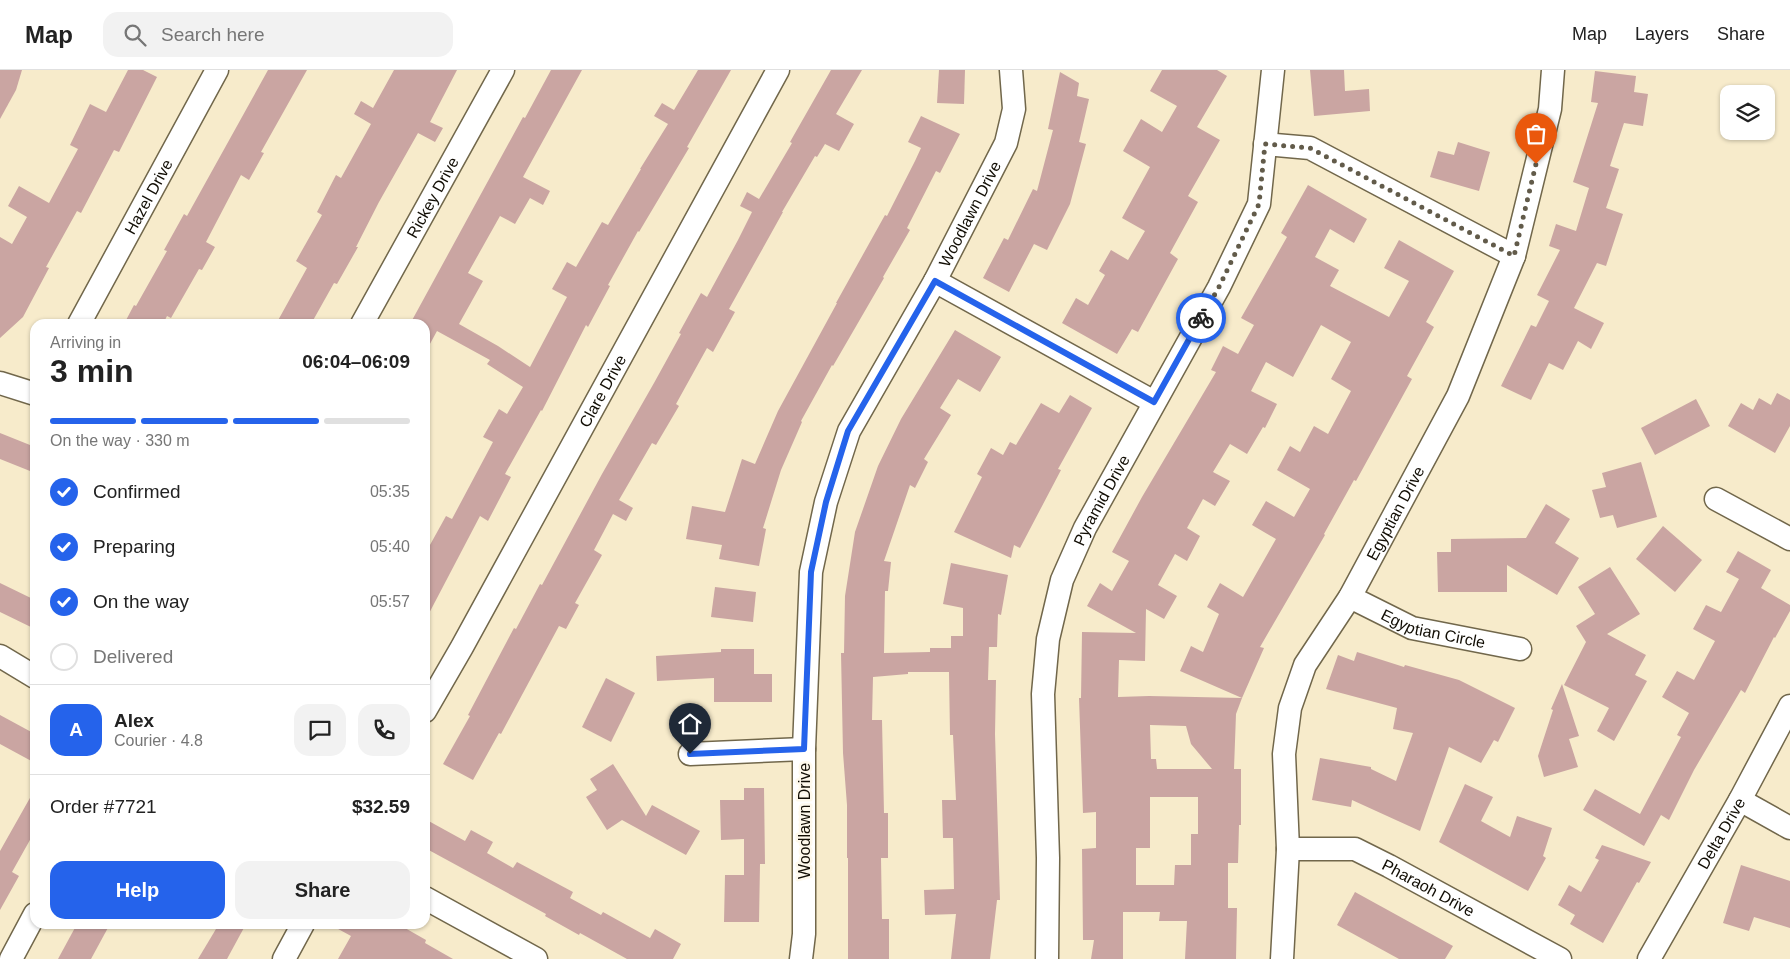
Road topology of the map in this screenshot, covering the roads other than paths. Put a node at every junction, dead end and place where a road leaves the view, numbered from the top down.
1 (218, 70) edge
2 (503, 70) edge
3 (778, 70) edge
4 (1011, 70) edge
5 (1273, 70) edge
6 (1553, 70) edge
7 (1265, 144) junction
8 (1514, 256) junction
9 (935, 281) junction
10 (82, 319) edge
11 (365, 319) edge
12 (0, 383) edge
13 (30, 392) edge
14 (1154, 402) junction
15 (1716, 499) dead end
16 (1790, 539) edge
17 (1350, 597) junction
18 (1520, 649) dead end
19 (0, 656) edge
20 (30, 674) edge
21 (430, 702) edge
22 (1790, 706) edge
23 (804, 749) junction
24 (690, 754) dead end
25 (1740, 800) junction
26 (1790, 828) edge
27 (1288, 849) junction
28 (430, 901) edge
29 (30, 921) edge
30 (300, 929) edge
31 (8, 953) edge
32 (284, 959) edge
33 (536, 959) edge
34 (801, 959) edge
35 (1047, 959) edge
36 (1282, 959) edge
37 (1560, 959) edge
38 (1649, 959) edge

1 - 10 street, Hazel Drive
2 - 11 street, Rickey Drive
3 - 21 street, Clare Drive
4 - 9 street, Woodlawn Drive
5 - 7 street, Pyramid Drive
6 - 8 street, Egyptian Drive
7 - 8 street
7 - 14 street, Pyramid Drive
8 - 17 street, Egyptian Drive
9 - 14 street
9 - 23 street, Woodlawn Drive
12 - 13 street
14 - 35 street, Pyramid Drive
15 - 16 street
17 - 18 street, Egyptian Circle
17 - 27 street, Egyptian Drive
19 - 20 street
22 - 25 street, Delta Drive
23 - 24 street
23 - 34 street, Woodlawn Drive
25 - 26 street
25 - 38 street, Delta Drive
27 - 36 street, Egyptian Drive
27 - 37 street, Pharaoh Drive
28 - 33 street
29 - 31 street
30 - 32 street

